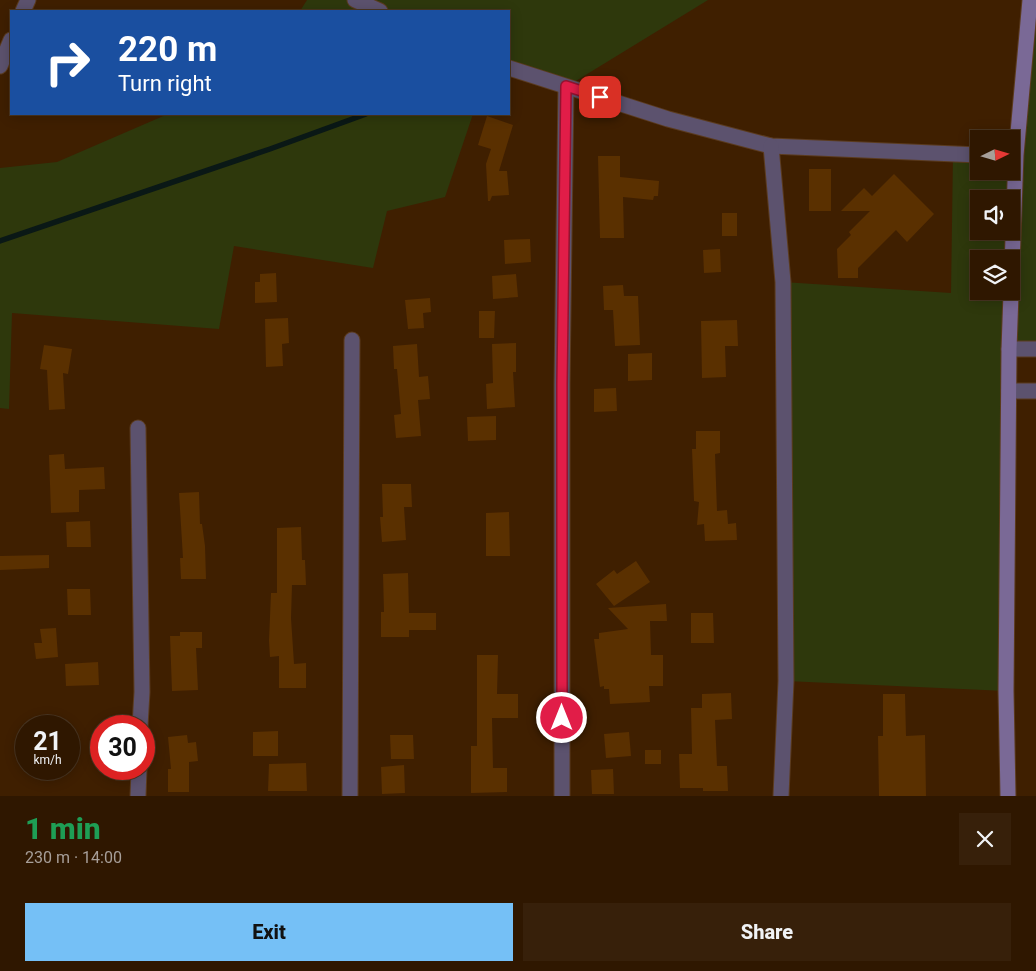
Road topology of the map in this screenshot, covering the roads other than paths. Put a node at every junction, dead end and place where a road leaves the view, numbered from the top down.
1 (355, 0) edge
2 (1030, 0) edge
3 (378, 10) edge
4 (10, 42) edge
5 (0, 66) edge
6 (510, 68) edge
7 (566, 86) junction
8 (1017, 130) edge
9 (772, 146) junction
10 (970, 154) edge
11 (1013, 180) edge
12 (352, 340) dead end
13 (1009, 349) junction
14 (1036, 349) edge
15 (1036, 391) edge
16 (1009, 392) junction
17 (138, 428) dead end
18 (141, 715) edge
19 (139, 780) edge
20 (138, 796) edge
21 (350, 796) edge
22 (562, 796) edge
23 (781, 796) edge
24 (1008, 796) edge

1 - 3 street
2 - 8 street
4 - 5 street
6 - 7 street
7 - 9 street
7 - 22 street
9 - 10 street
9 - 23 street
11 - 13 street
12 - 21 street
13 - 14 street
13 - 16 street
15 - 16 street
16 - 24 street
17 - 18 street
19 - 20 street

